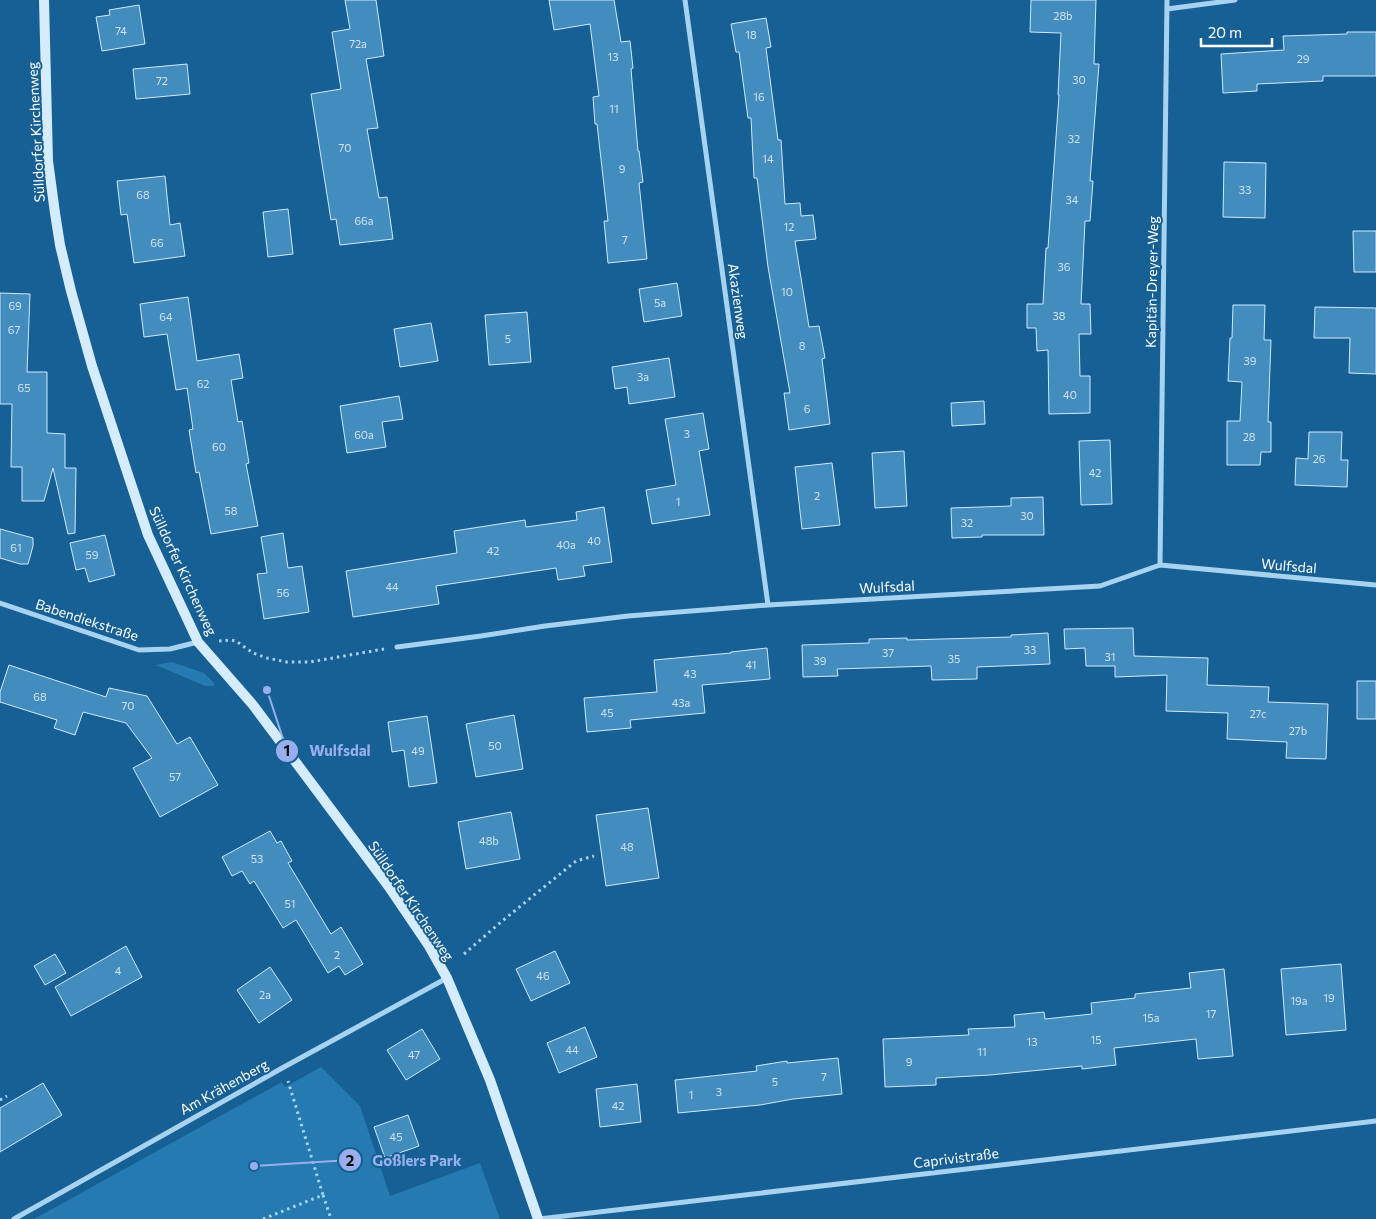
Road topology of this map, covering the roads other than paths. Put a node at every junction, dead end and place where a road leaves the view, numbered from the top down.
1 (44, 0) edge
2 (685, 0) edge
3 (1167, 0) edge
4 (1235, 0) edge
5 (1167, 9) junction
6 (1160, 565) junction
7 (1376, 585) edge
8 (0, 603) edge
9 (768, 605) junction
10 (198, 642) junction
11 (397, 647) road end
12 (447, 978) junction
13 (1376, 1121) edge
14 (14, 1219) edge
15 (538, 1219) edge

1 - 10 street, Sülldorfer Kirchenweg
2 - 9 street, Akazienweg
3 - 5 street, Kapitän-Dreyer-Weg
4 - 5 street
5 - 6 street, Kapitän-Dreyer-Weg
6 - 7 street, Wulfsdal
6 - 9 street, Wulfsdal
8 - 10 street, Babendiekstraße
9 - 11 street, Wulfsdal
10 - 12 street, Sülldorfer Kirchenweg
12 - 14 street, Am Krähenberg
12 - 15 street, Sülldorfer Kirchenweg
13 - 15 street, Caprivistraße

